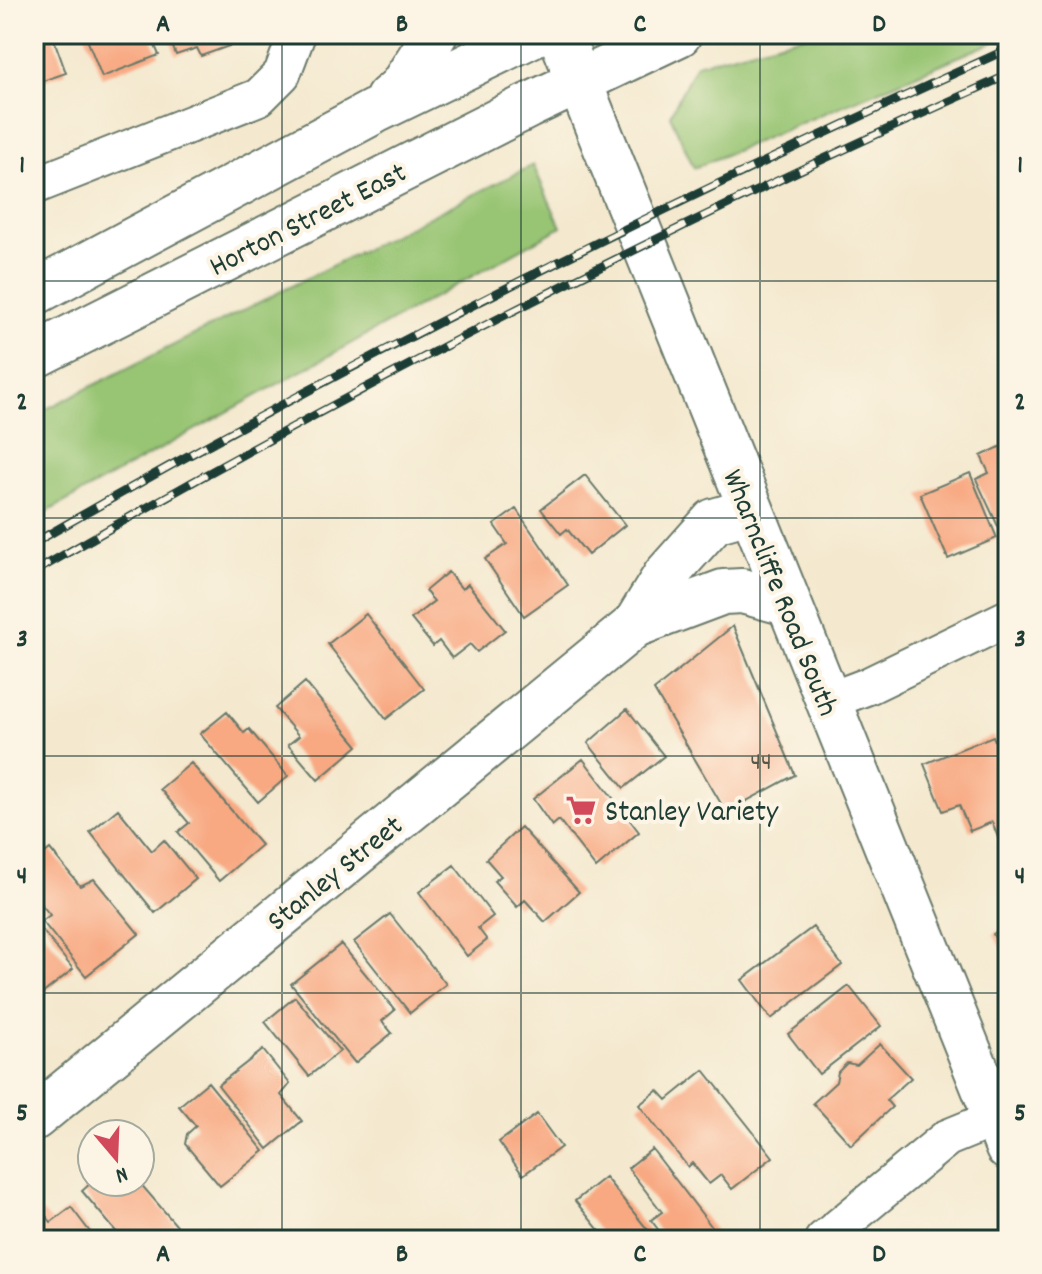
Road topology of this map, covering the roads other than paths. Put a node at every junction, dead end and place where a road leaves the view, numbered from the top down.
1 (297, 34) edge
2 (435, 34) edge
3 (534, 34) edge
4 (560, 34) edge
5 (679, 34) edge
6 (581, 81) junction
7 (375, 111) junction
8 (34, 186) edge
9 (34, 293) edge
10 (34, 356) edge
11 (749, 511) junction
12 (787, 603) junction
13 (1008, 618) edge
14 (635, 625) junction
15 (826, 702) junction
16 (34, 1118) edge
17 (1002, 1133) edge
18 (823, 1240) edge

1 - 8 street
2 - 7 main road
3 - 7 main road, Horton Street East
4 - 6 main road, Wharncliffe Road South
5 - 6 main road, Horton Street East
6 - 10 main road, Horton Street East
6 - 11 main road, Wharncliffe Road South
7 - 9 main road, Horton Street East
11 - 12 main road, Wharncliffe Road South
11 - 14 main road, Stanley Street
12 - 14 main road, Stanley Street
12 - 15 main road, Wharncliffe Road South
13 - 15 street
14 - 16 main road, Stanley Street
15 - 17 main road, Wharncliffe Road South
17 - 18 street

